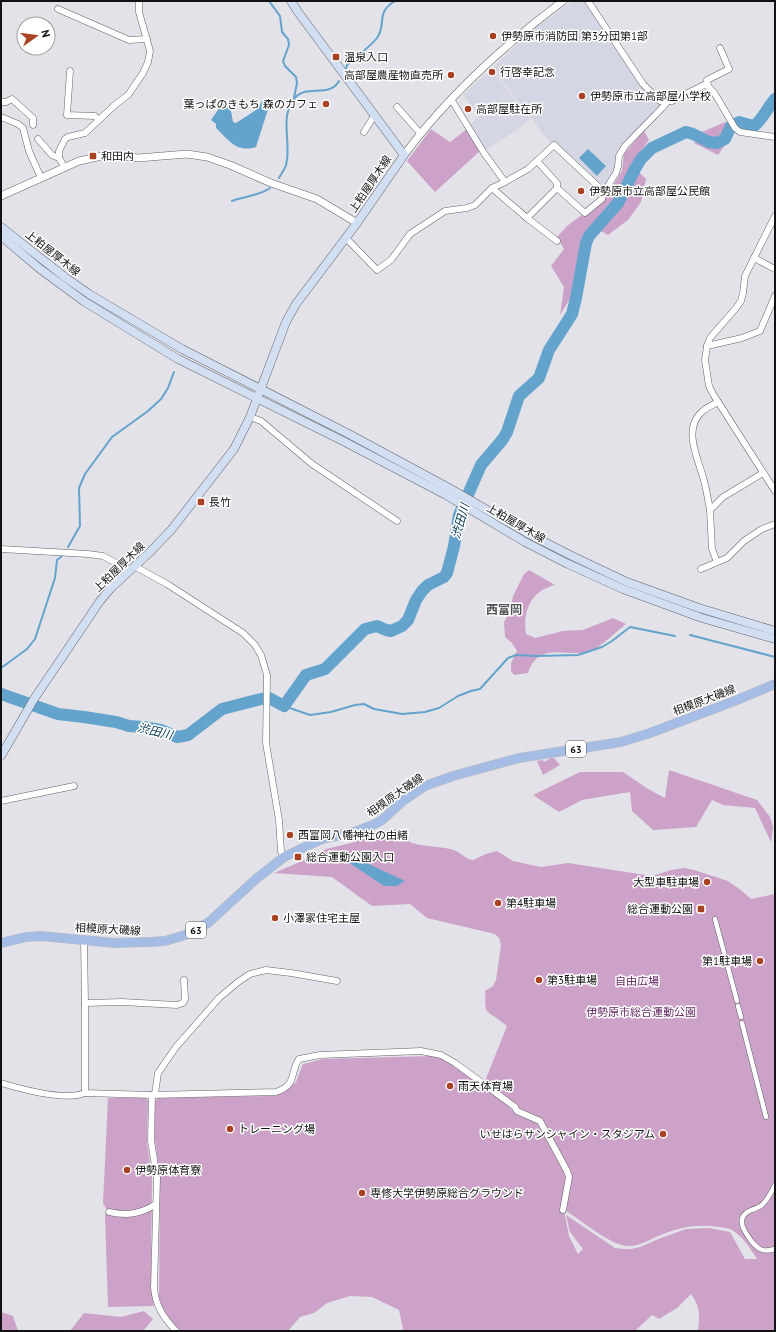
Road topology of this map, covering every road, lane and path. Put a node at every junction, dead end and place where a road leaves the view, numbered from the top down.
1 (138, 1) edge
2 (291, 1) edge
3 (563, 1) edge
4 (588, 1) edge
5 (58, 9) dead end
6 (147, 39) junction
7 (720, 48) dead end
8 (70, 71) dead end
9 (708, 86) junction
10 (450, 99) junction
11 (1, 102) edge
12 (667, 102) junction
13 (397, 107) dead end
14 (374, 116) junction
15 (1, 117) edge
16 (99, 120) junction
17 (33, 125) dead end
18 (364, 132) dead end
19 (420, 133) junction
20 (775, 136) edge
21 (38, 139) dead end
22 (404, 155) junction
23 (59, 158) junction
24 (537, 161) junction
25 (65, 168) junction
26 (41, 178) junction
27 (506, 182) junction
28 (492, 188) junction
29 (557, 188) junction
30 (604, 192) junction
31 (1, 196) edge
32 (775, 216) edge
33 (527, 218) junction
34 (357, 223) junction
35 (2, 231) edge
36 (346, 238) junction
37 (557, 240) dead end
38 (754, 258) junction
39 (775, 269) edge
40 (775, 296) edge
41 (707, 346) junction
42 (260, 389) junction
43 (257, 399) junction
44 (718, 402) junction
45 (250, 417) junction
46 (763, 473) junction
47 (775, 491) edge
48 (447, 492) junction
49 (476, 508) junction
50 (710, 510) junction
51 (397, 521) dead end
52 (775, 524) edge
53 (1, 549) edge
54 (717, 562) junction
55 (132, 568) junction
56 (701, 568) dead end
57 (775, 631) edge
58 (775, 639) edge
59 (775, 684) edge
60 (1, 754) edge
61 (74, 786) dead end
62 (1, 801) edge
63 (284, 857) junction
64 (716, 919) dead end
65 (84, 941) junction
66 (1, 943) edge
67 (184, 980) dead end
68 (337, 982) dead end
69 (85, 1003) junction
70 (741, 1017) dead end
71 (742, 1023) dead end
72 (1, 1083) edge
73 (85, 1093) junction
74 (153, 1094) junction
75 (766, 1117) dead end
76 (775, 1185) edge
77 (156, 1204) junction
78 (564, 1210) dead end
79 (109, 1212) dead end
80 (775, 1249) edge
81 (176, 1331) edge

1 - 6 street
2 - 14 main road, 上粕屋厚木線
3 - 10 street
4 - 12 street
5 - 6 street
6 - 16 street
7 - 9 street
8 - 16 street
9 - 12 street
9 - 20 street
10 - 19 street
10 - 27 street
11 - 17 street
12 - 30 street
13 - 19 street
14 - 18 street
14 - 22 main road, 上粕屋厚木線
15 - 26 street
16 - 23 street
19 - 22 street
21 - 23 street
22 - 34 main road, 上粕屋厚木線
23 - 25 street
24 - 27 street
24 - 29 street
24 - 30 street
25 - 26 street
25 - 34 street
26 - 31 street
27 - 28 street
28 - 33 street
28 - 36 street
29 - 30 street
29 - 33 street
32 - 38 street
33 - 37 street
34 - 36 main road, 上粕屋厚木線
35 - 42 main road, 上粕屋厚木線
35 - 43 main road, 上粕屋厚木線
36 - 42 main road, 上粕屋厚木線
38 - 39 street
38 - 41 street
40 - 41 street
41 - 44 street
42 - 43 main road, 上粕屋厚木線
42 - 48 main road, 上粕屋厚木線
43 - 45 main road, 上粕屋厚木線
43 - 48 main road, 上粕屋厚木線
44 - 46 street
44 - 50 street
45 - 51 street
45 - 55 main road, 上粕屋厚木線
46 - 47 street
46 - 50 street
48 - 49 main road, 上粕屋厚木線
49 - 57 main road, 上粕屋厚木線
49 - 58 main road, 上粕屋厚木線
50 - 54 street
52 - 54 street
53 - 55 street
54 - 56 street
55 - 60 main road, 上粕屋厚木線
55 - 63 street
59 - 63 main road, 相模原大磯線 / 63
61 - 62 street
63 - 65 main road, 相模原大磯線 / 63
64 - 70 street
65 - 66 main road, 相模原大磯線 / 63
65 - 69 street
67 - 69 street
68 - 74 street
69 - 73 street
71 - 75 street
72 - 73 street
73 - 74 street
74 - 77 street
74 - 78 street
76 - 80 street
77 - 79 street
77 - 81 street

